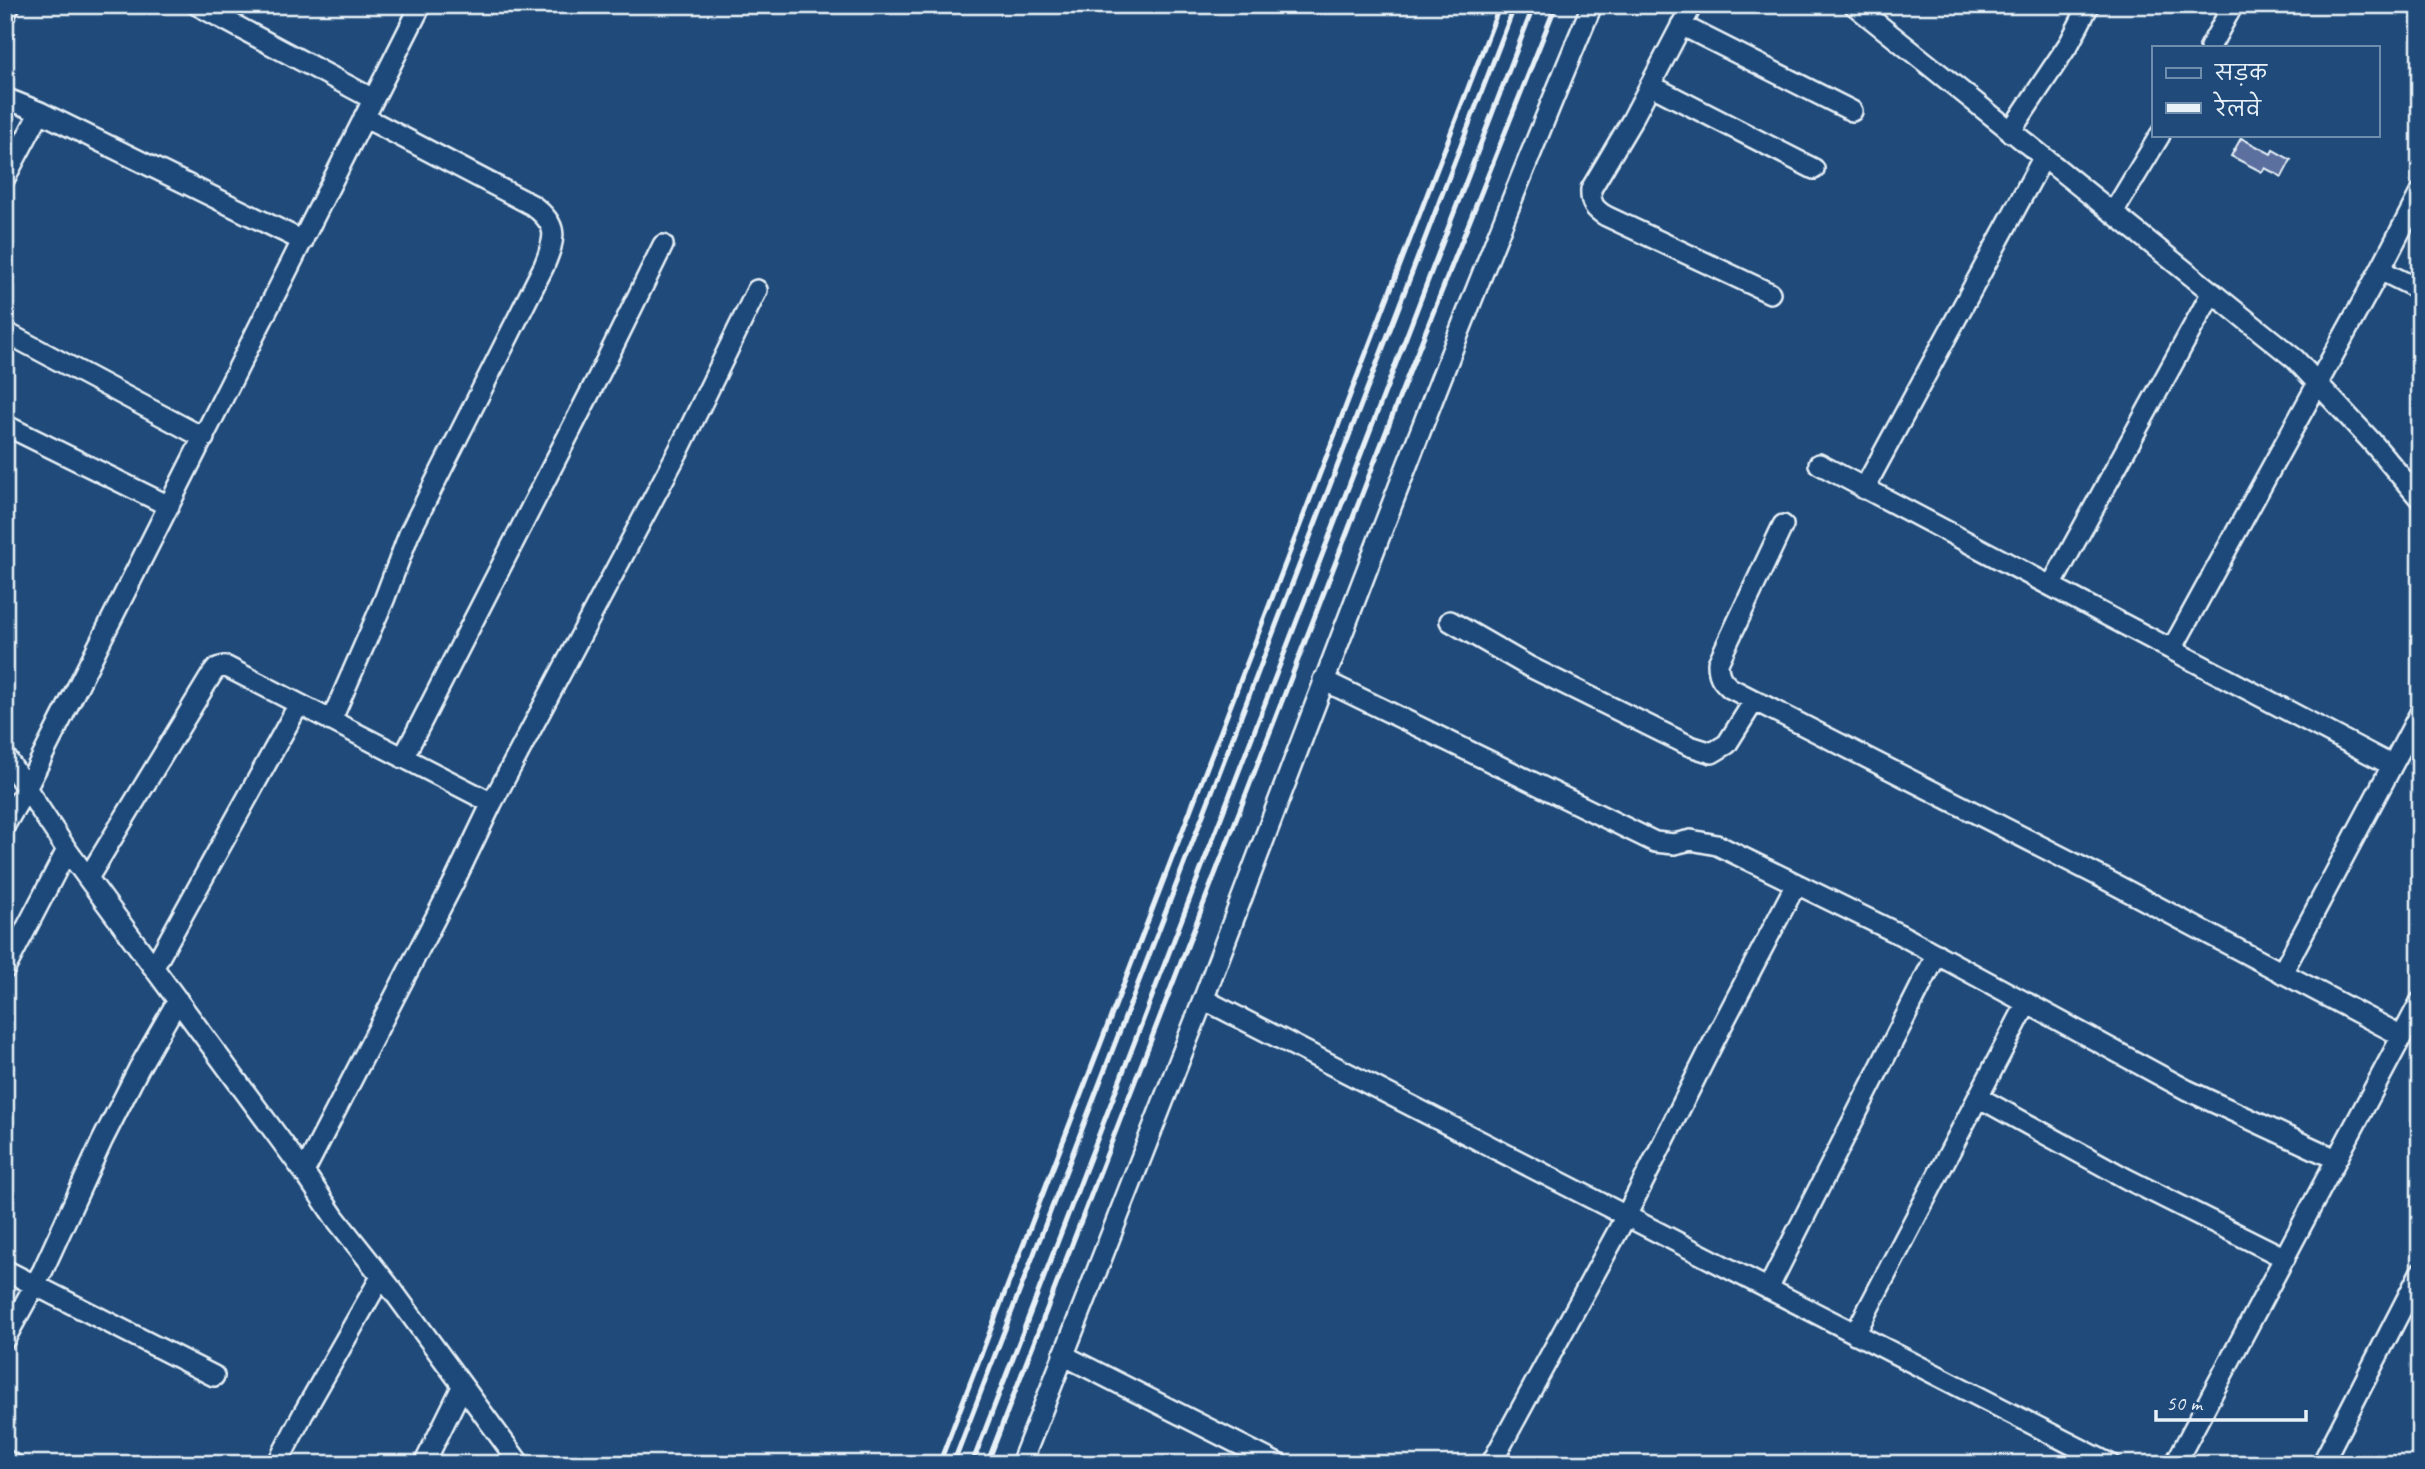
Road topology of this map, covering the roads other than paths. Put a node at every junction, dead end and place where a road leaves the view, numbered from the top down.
1 (10, 5) edge
2 (197, 5) edge
3 (421, 5) edge
4 (1592, 5) edge
5 (1692, 5) edge
6 (1854, 5) edge
7 (2089, 5) edge
8 (2233, 5) edge
9 (5, 15) edge
10 (1681, 25) junction
11 (2211, 46) edge
12 (1650, 85) junction
13 (5, 98) edge
14 (373, 99) junction
15 (1852, 111) dead end
16 (40, 113) junction
17 (365, 117) junction
18 (2010, 132) junction
19 (2159, 136) edge
20 (2043, 158) junction
21 (1814, 169) dead end
22 (5, 178) edge
23 (2420, 193) edge
24 (2113, 213) junction
25 (303, 241) junction
26 (663, 245) dead end
27 (2380, 270) junction
28 (757, 290) dead end
29 (2420, 290) edge
30 (2212, 292) junction
31 (1770, 293) dead end
32 (5, 332) edge
33 (2318, 384) junction
34 (5, 425) edge
35 (204, 438) junction
36 (1819, 464) dead end
37 (1864, 489) junction
38 (2420, 499) edge
39 (169, 506) junction
40 (1783, 525) dead end
41 (2051, 586) junction
42 (1450, 621) dead end
43 (2172, 649) junction
44 (1323, 680) junction
45 (1754, 701) junction
46 (299, 704) junction
47 (2420, 713) edge
48 (331, 721) junction
49 (5, 756) edge
50 (403, 758) junction
51 (2391, 765) junction
52 (27, 787) junction
53 (492, 803) junction
54 (5, 825) edge
55 (67, 850) junction
56 (89, 878) junction
57 (1796, 884) junction
58 (1937, 954) junction
59 (154, 967) junction
60 (5, 969) edge
61 (2282, 972) junction
62 (1203, 999) junction
63 (178, 1000) junction
64 (2420, 1002) edge
65 (2027, 1003) junction
66 (2402, 1036) junction
67 (1978, 1097) junction
68 (2336, 1159) junction
69 (304, 1172) junction
70 (1626, 1216) junction
71 (2285, 1258) junction
72 (5, 1270) edge
73 (2420, 1273) edge
74 (381, 1276) junction
75 (36, 1284) junction
76 (1768, 1289) junction
77 (1855, 1334) junction
78 (5, 1339) edge
79 (1063, 1355) junction
80 (214, 1376) dead end
81 (462, 1387) junction
82 (5, 1460) edge
83 (13, 1464) edge
84 (277, 1464) edge
85 (424, 1464) edge
86 (520, 1464) edge
87 (1021, 1464) edge
88 (1278, 1464) edge
89 (1491, 1464) edge
90 (2110, 1464) edge
91 (2175, 1464) edge
92 (2322, 1464) edge

1 - 9 street
2 - 14 street
3 - 14 street
4 - 44 street
5 - 10 street
6 - 18 street
7 - 18 street
8 - 11 street
10 - 12 street
10 - 15 street
12 - 21 street
12 - 31 street
13 - 16 street
14 - 17 street
16 - 22 street
16 - 25 street
17 - 25 street
17 - 48 street
18 - 20 street
19 - 24 street
20 - 24 street
20 - 37 street
23 - 27 street
24 - 30 street
25 - 35 street
26 - 50 street
27 - 29 street
27 - 33 street
28 - 53 street
30 - 33 street
30 - 41 street
32 - 35 street
33 - 38 street
33 - 43 street
34 - 39 street
35 - 39 street
36 - 37 street
37 - 41 street
39 - 52 street
40 - 45 street
41 - 43 street
42 - 45 street
43 - 51 street
44 - 57 street
44 - 62 street
45 - 61 street
46 - 48 street
46 - 56 street
46 - 59 street
47 - 51 street
48 - 50 street
49 - 52 street
50 - 53 street
51 - 61 street
52 - 54 street
52 - 55 street
53 - 69 street
55 - 56 street
55 - 60 street
56 - 59 street
57 - 58 street
57 - 70 street
58 - 65 street
58 - 76 street
59 - 63 street
61 - 66 street
62 - 70 street
62 - 79 street
63 - 69 street
63 - 75 street
64 - 66 street
65 - 67 street
65 - 68 street
66 - 68 street
67 - 71 street
67 - 77 street
68 - 71 street
69 - 74 street
70 - 76 street
70 - 89 street
71 - 91 street
72 - 75 street
73 - 92 street
74 - 81 street
74 - 84 street
75 - 78 street
75 - 80 street
76 - 77 street
77 - 90 street
79 - 87 street
79 - 88 street
81 - 85 street
81 - 86 street
82 - 83 street

